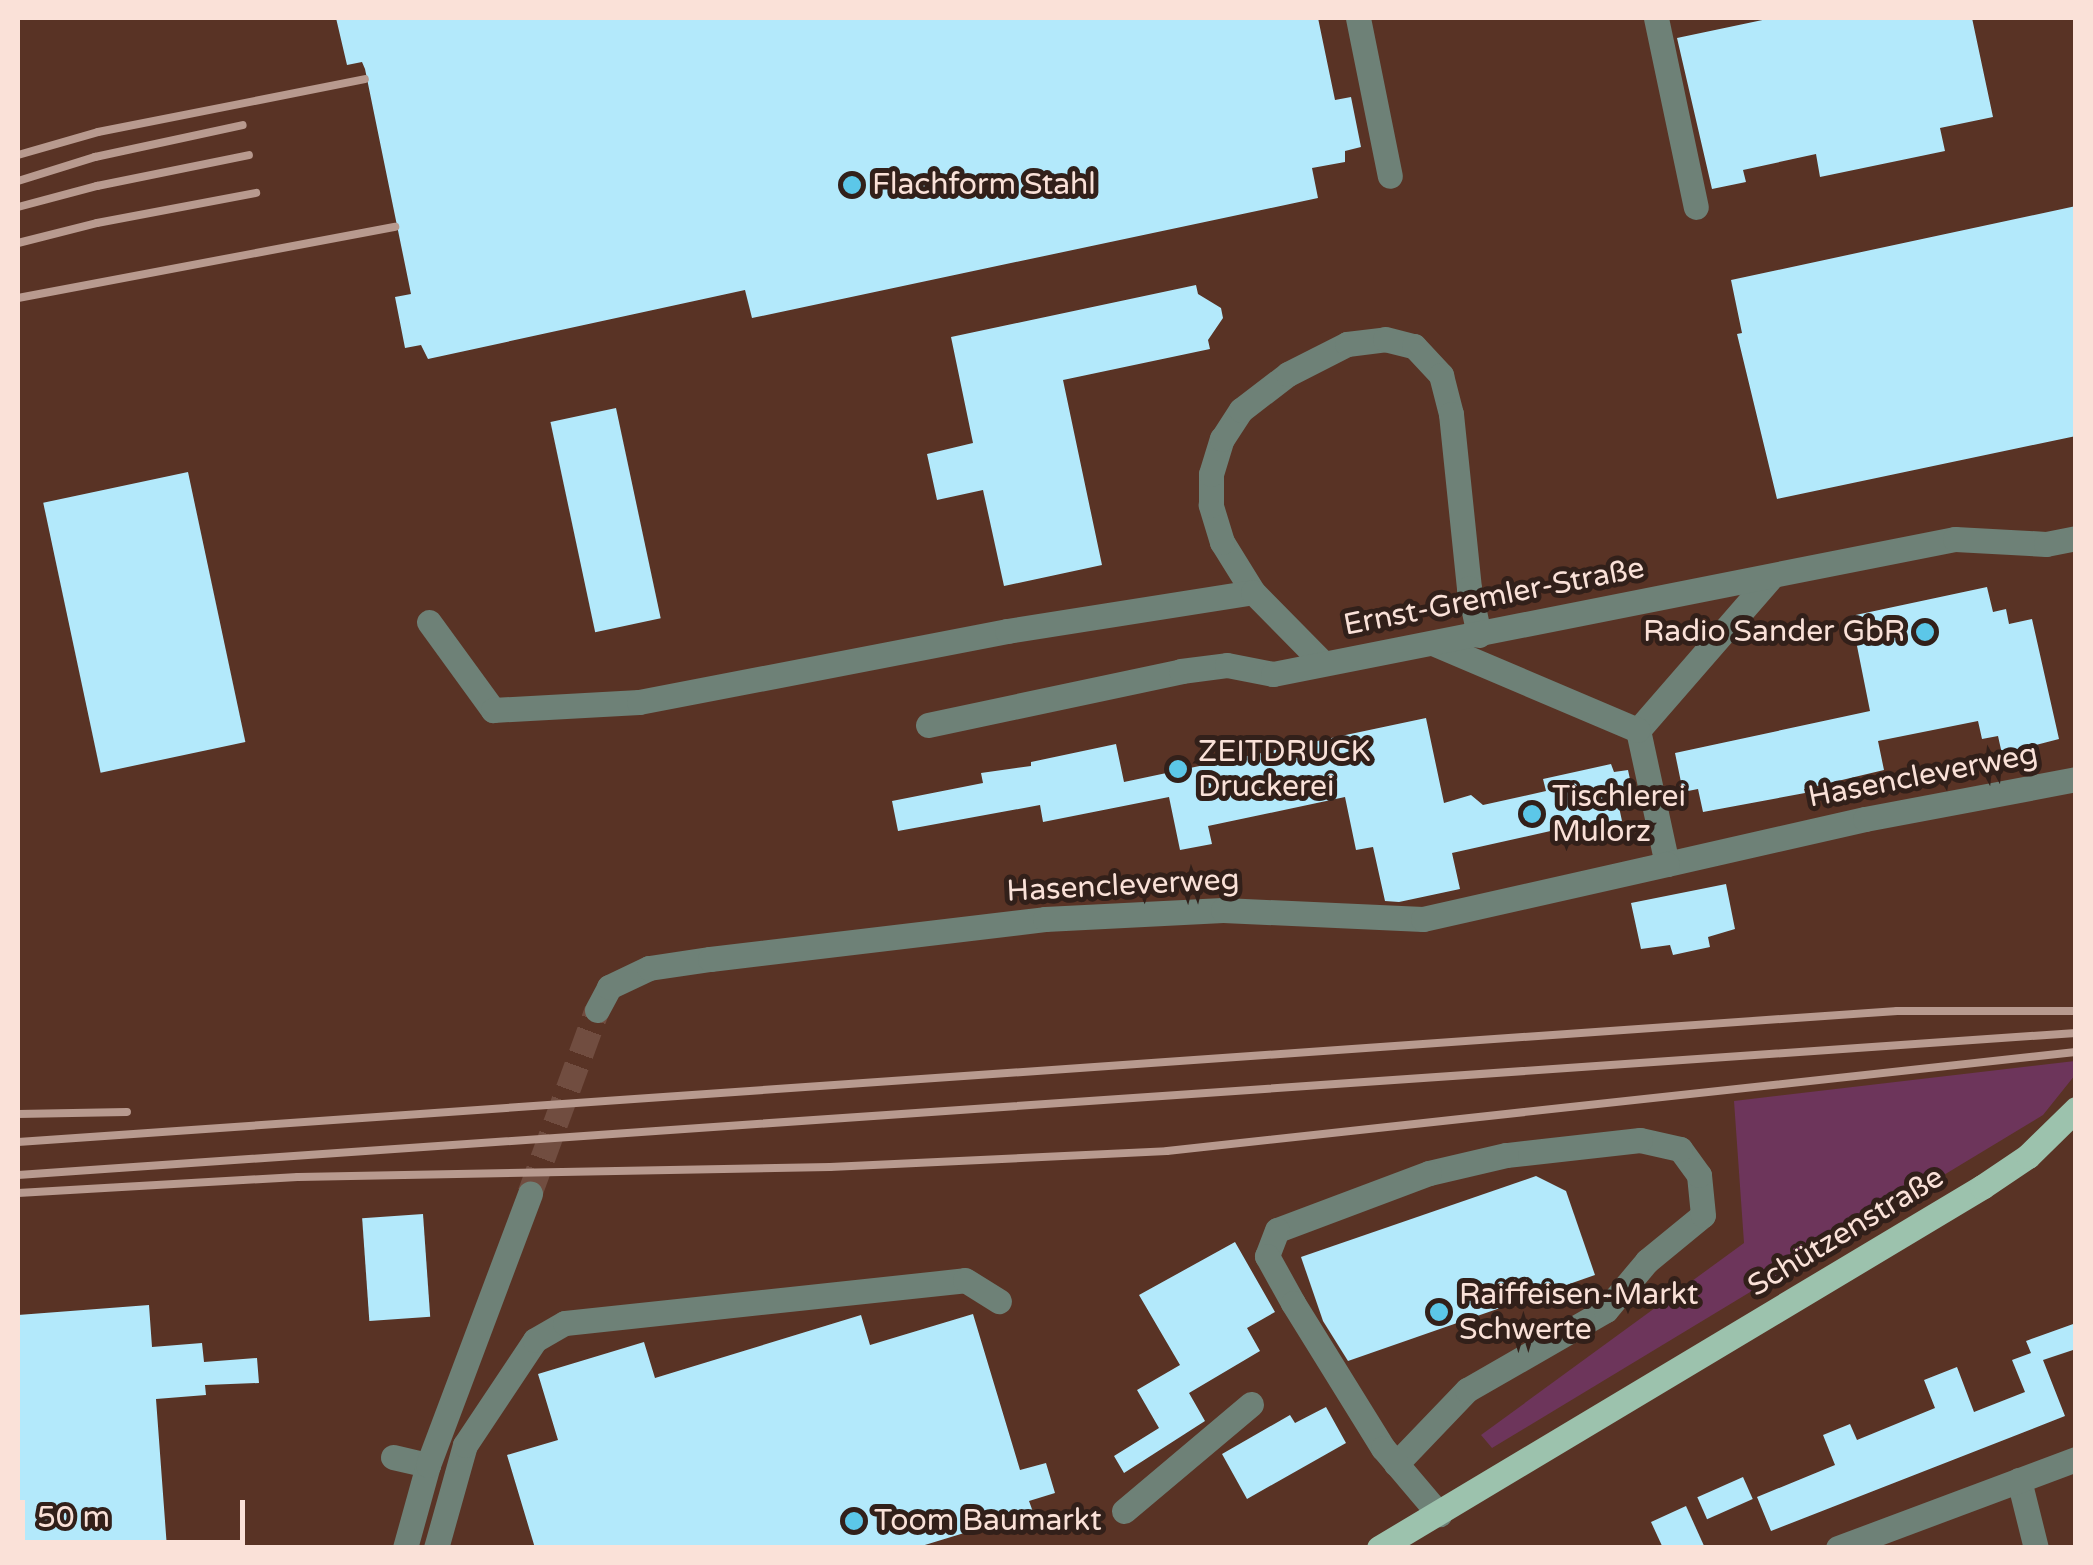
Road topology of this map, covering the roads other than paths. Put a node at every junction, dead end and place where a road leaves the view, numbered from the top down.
1 (1358, 18) edge
2 (1656, 18) edge
3 (1390, 176) dead end
4 (1696, 208) dead end
5 (2076, 538) edge
6 (1772, 576) junction
7 (1253, 592) junction
8 (428, 622) dead end
9 (1479, 634) junction
10 (1434, 644) junction
11 (1323, 663) junction
12 (928, 725) dead end
13 (1638, 730) junction
14 (2076, 779) edge
15 (1667, 864) junction
16 (597, 1010) tunnel mouth
17 (2076, 1108) edge
18 (530, 1193) tunnel mouth
19 (999, 1302) dead end
20 (1252, 1404) dead end
21 (394, 1457) dead end
22 (2076, 1460) edge
23 (1396, 1464) junction
24 (428, 1465) junction
25 (2020, 1480) junction
26 (1124, 1511) dead end
27 (1440, 1514) junction
28 (405, 1548) edge
29 (436, 1548) edge
30 (1379, 1548) edge
31 (1838, 1548) edge
32 (2036, 1548) edge

1 - 3 street
2 - 4 street
5 - 6 street, Ernst-Gremler-Straße
6 - 9 street, Ernst-Gremler-Straße
6 - 13 street
7 - 8 street
7 - 9 street
7 - 11 street
9 - 10 street, Ernst-Gremler-Straße
10 - 11 street, Ernst-Gremler-Straße
10 - 13 street
11 - 12 street, Ernst-Gremler-Straße
13 - 15 street
14 - 15 street, Hasencleverweg
15 - 16 street, Hasencleverweg
17 - 27 main road, Schützenstraße
18 - 24 street
19 - 29 street
20 - 26 street
21 - 24 street
22 - 25 street
23 - 23 street
23 - 27 street
24 - 28 street
25 - 31 street
25 - 32 street
27 - 30 main road, Schützenstraße

